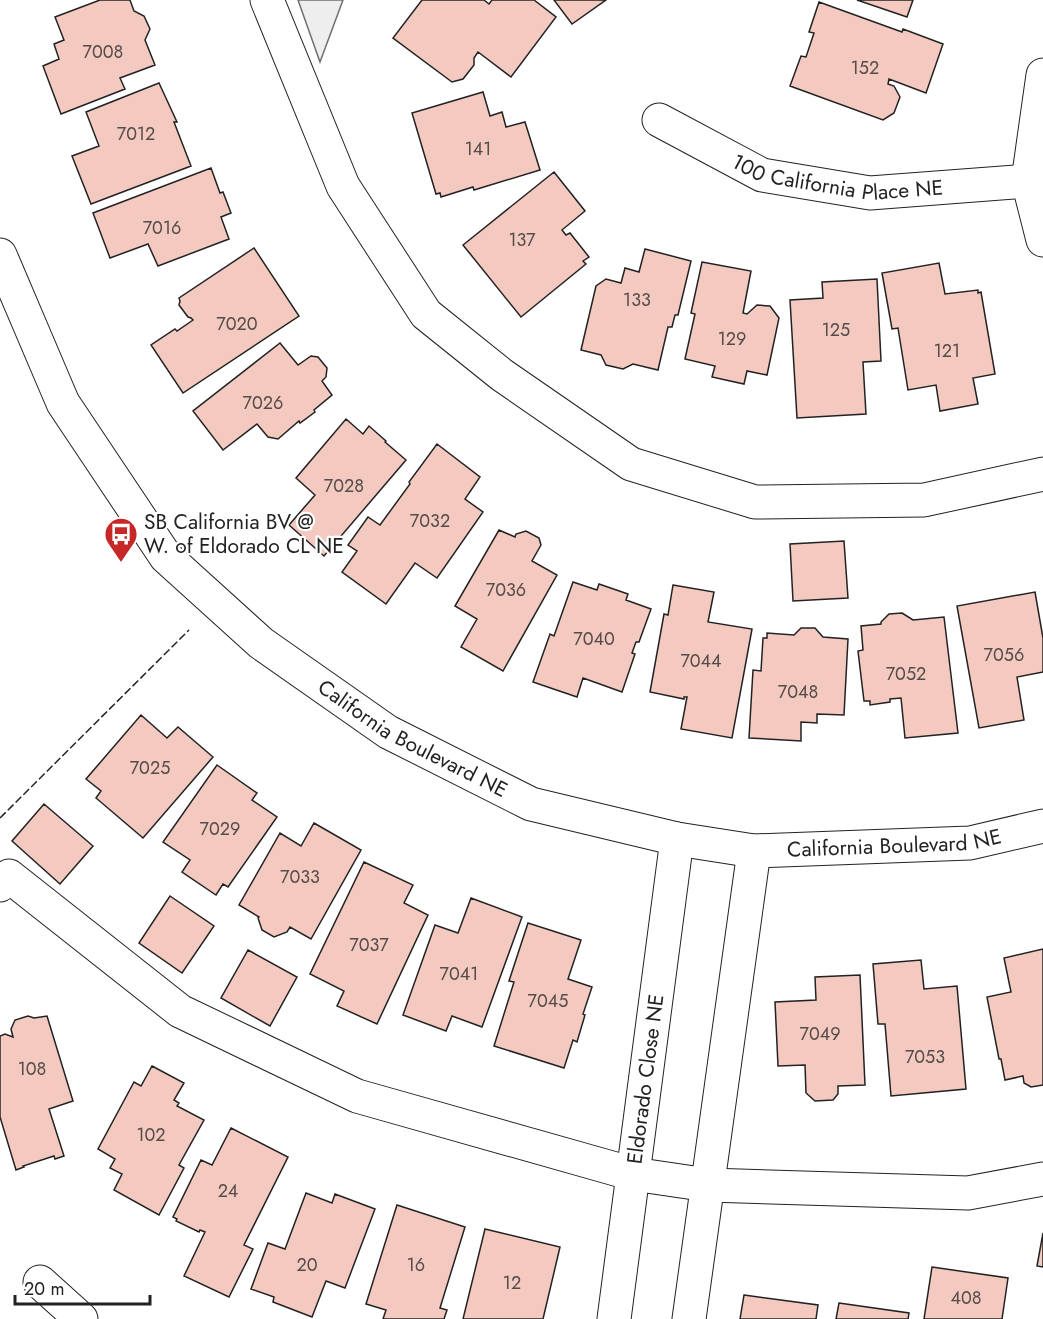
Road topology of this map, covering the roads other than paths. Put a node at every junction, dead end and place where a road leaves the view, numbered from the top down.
1 (267, 0) edge
2 (1043, 75) edge
3 (659, 120) dead end
4 (1028, 181) junction
5 (1043, 240) edge
6 (0, 255) edge
7 (1043, 474) edge
8 (1043, 826) edge
9 (677, 839) junction
10 (754, 851) junction
11 (0, 885) edge
12 (633, 1174) junction
13 (1043, 1179) edge
14 (708, 1185) junction
15 (40, 1282) dead end
16 (81, 1319) edge
17 (614, 1319) edge
18 (689, 1319) edge

1 - 7 street
2 - 4 street
3 - 4 street, 100 California Place NE
4 - 5 street
6 - 9 street, California Boulevard NE
8 - 10 street, California Boulevard NE
9 - 10 street, California Boulevard NE
9 - 12 street, Eldorado Close NE
10 - 14 street
11 - 12 street
12 - 14 street
12 - 17 street, Eldorado Close NE
13 - 14 street
14 - 18 street
15 - 16 street

